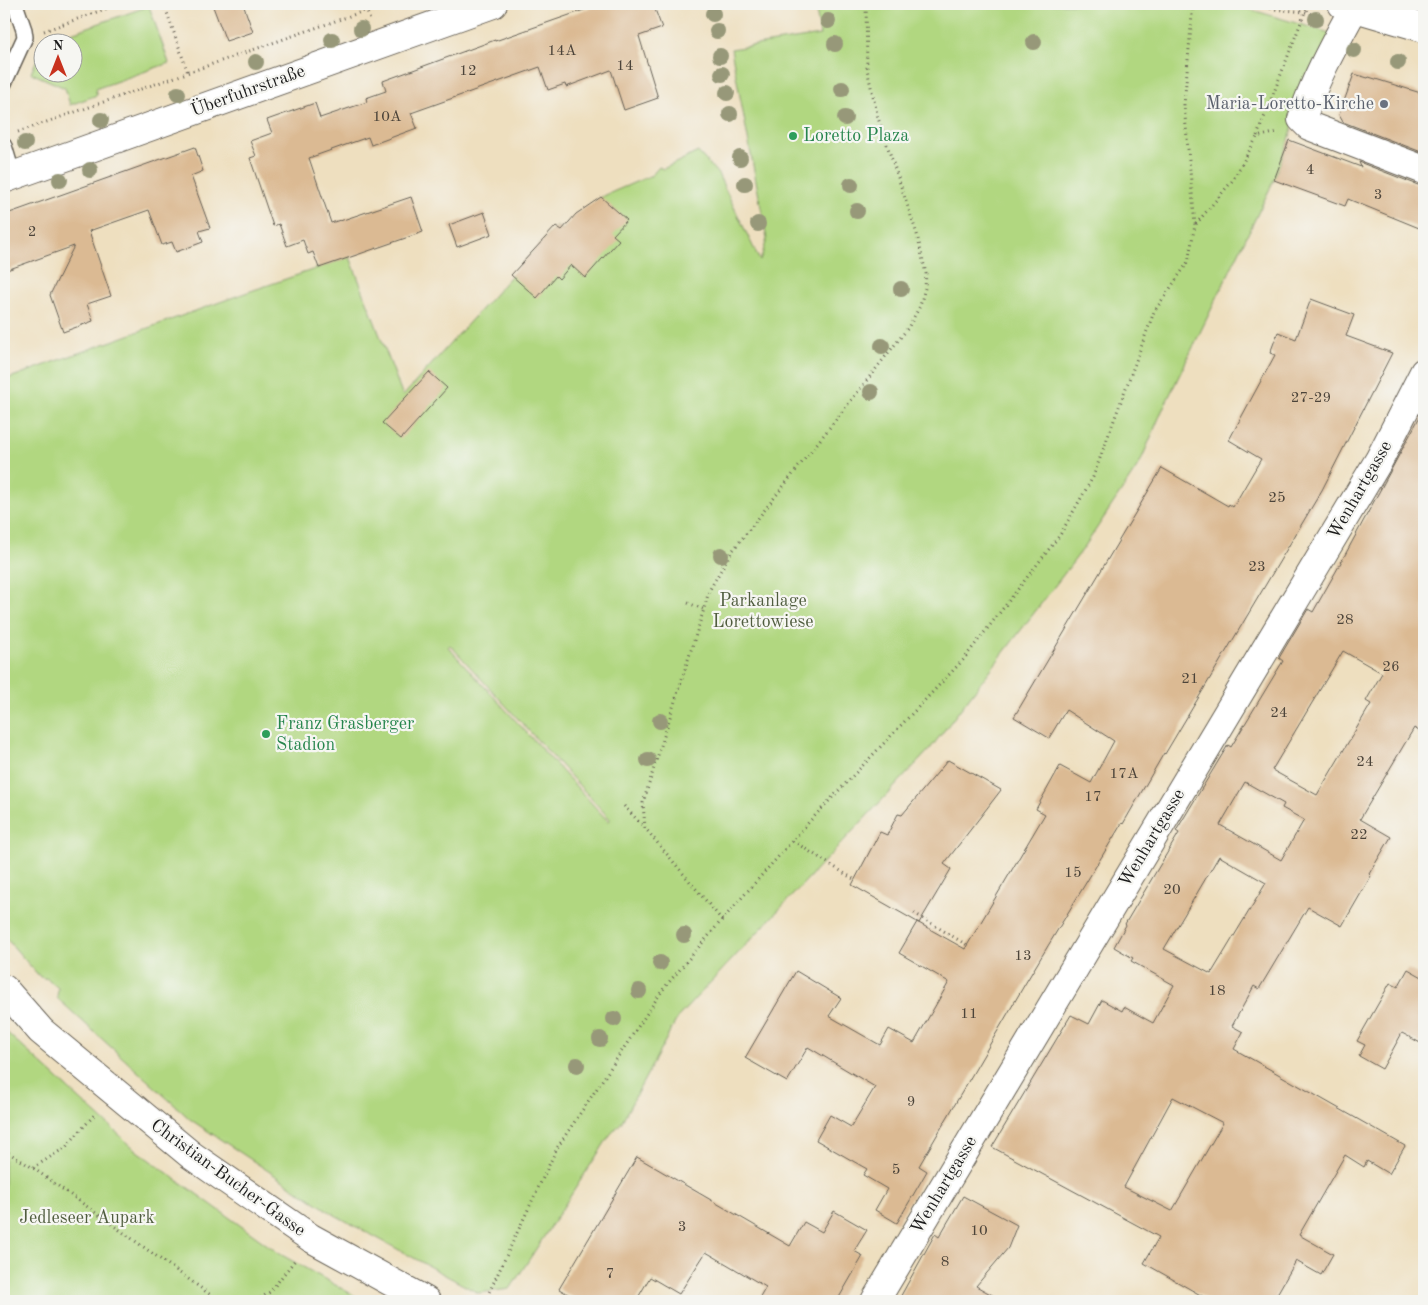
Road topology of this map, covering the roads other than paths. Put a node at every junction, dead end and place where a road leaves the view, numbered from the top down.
1 (15, 4) edge
2 (493, 4) edge
3 (1347, 12) edge
4 (1424, 28) edge
5 (4, 83) edge
6 (8, 140) edge
7 (1424, 170) edge
8 (8, 177) edge
9 (1424, 372) edge
10 (4, 989) edge
11 (426, 1301) edge
12 (874, 1301) edge

1 - 5 lane
2 - 8 street, Überfuhrstraße
3 - 4 street
3 - 7 street
6 - 8 lane
9 - 12 street, Wenhartgasse
10 - 11 street, Christian-Bucher-Gasse

